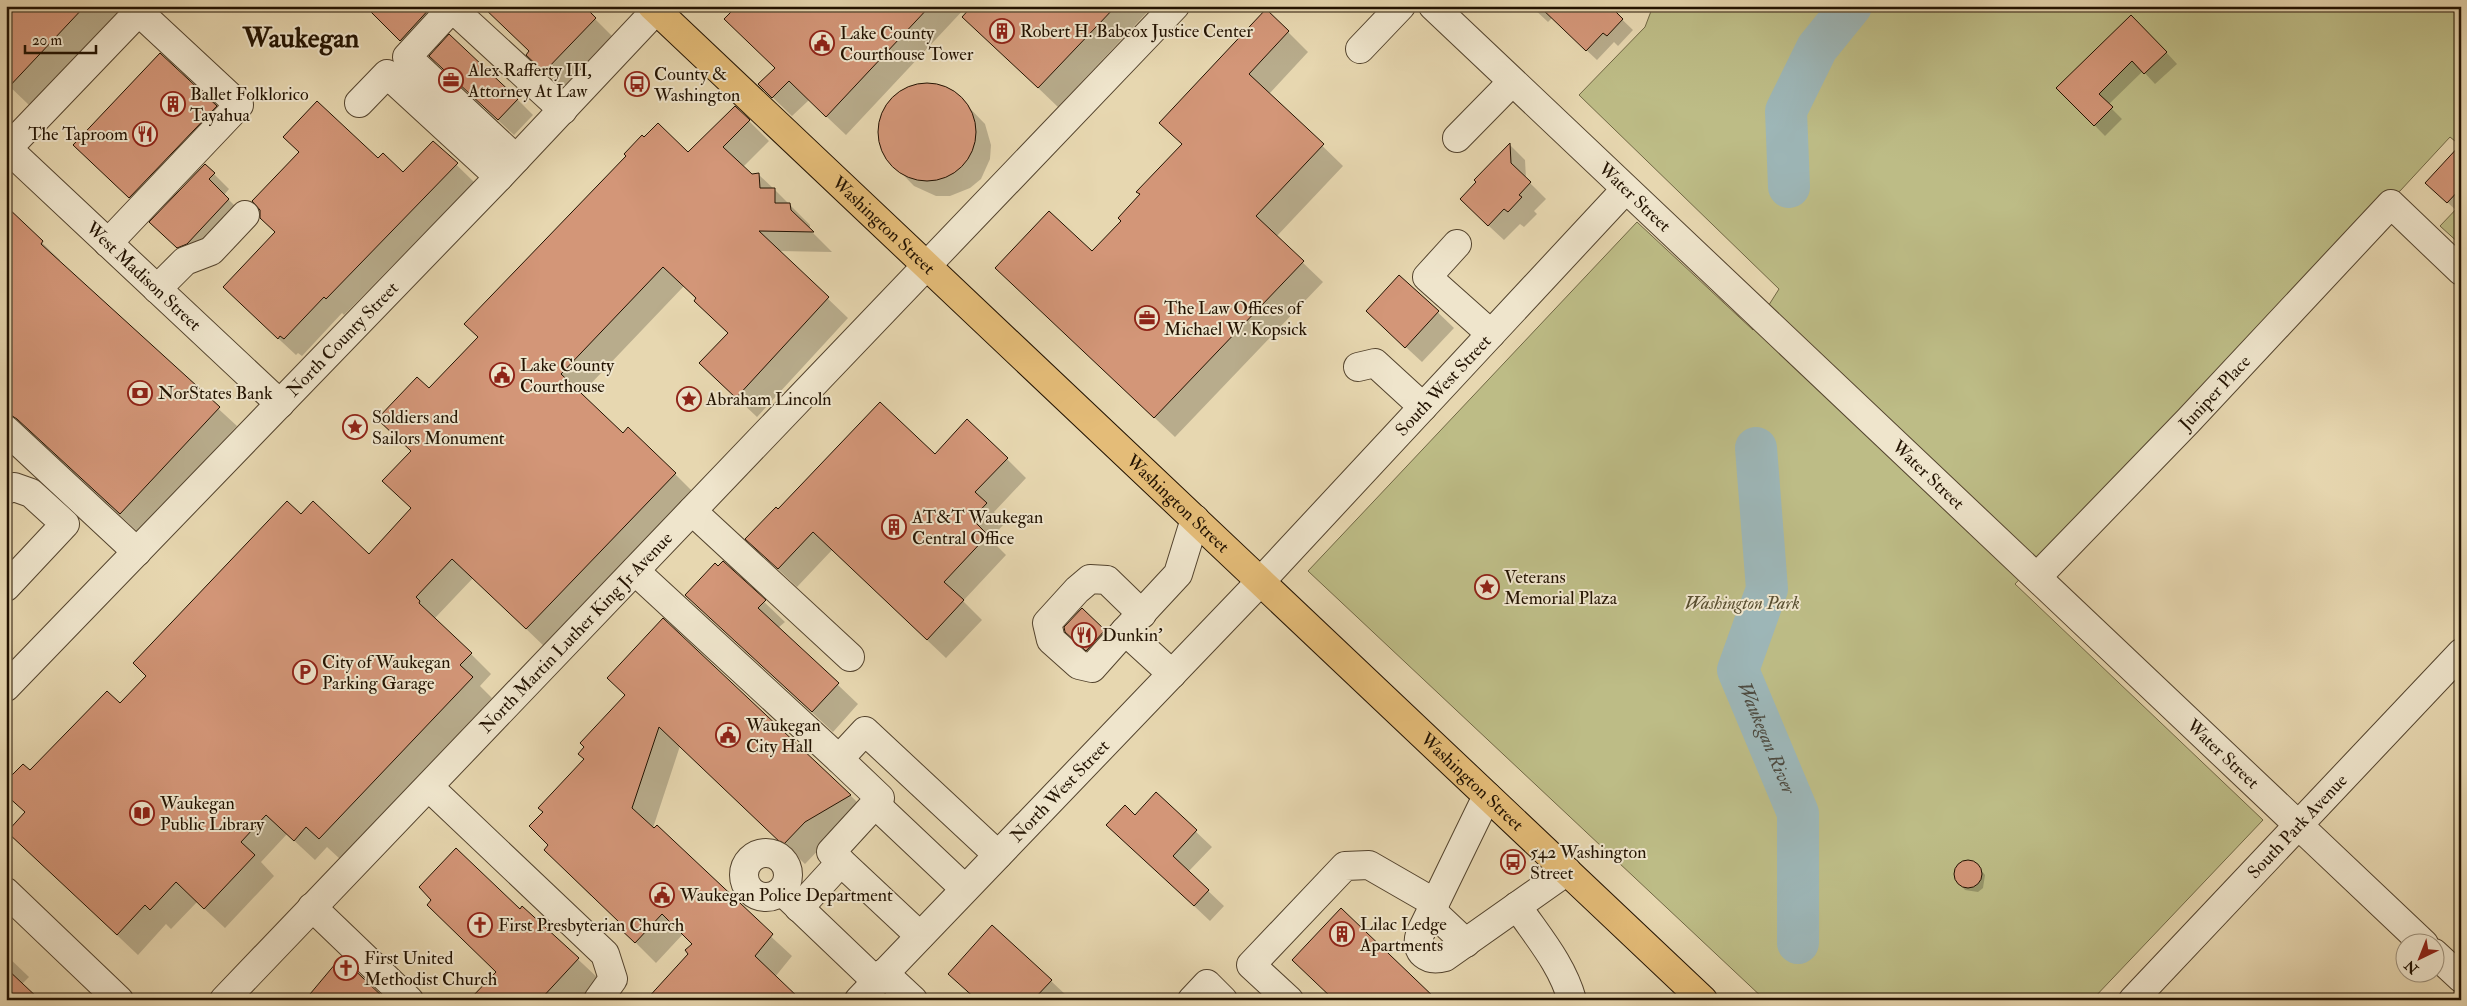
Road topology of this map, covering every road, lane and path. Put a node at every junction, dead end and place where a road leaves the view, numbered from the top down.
1 (1175, 6) edge
2 (1401, 6) edge
3 (1433, 6) edge
4 (656, 8) edge
5 (142, 9) edge
6 (1360, 49) dead end
7 (1512, 82) junction
8 (360, 103) dead end
9 (563, 110) junction
10 (1457, 138) dead end
11 (7, 150) edge
12 (507, 168) junction
13 (1626, 190) junction
14 (245, 215) dead end
15 (108, 243) junction
16 (1457, 244) dead end
17 (928, 265) junction
18 (2461, 270) edge
19 (157, 289) junction
20 (1491, 334) junction
21 (1358, 367) dead end
22 (280, 404) junction
23 (1423, 407) junction
24 (6, 430) edge
25 (6, 490) edge
26 (692, 512) junction
27 (1195, 519) junction
28 (137, 552) junction
29 (635, 571) junction
30 (2036, 577) junction
31 (1261, 581) junction
32 (6, 587) edge
33 (2461, 653) edge
34 (850, 657) dead end
35 (1172, 674) junction
36 (6, 687) edge
37 (839, 759) junction
38 (429, 787) junction
39 (1487, 796) junction
40 (875, 804) junction
41 (2298, 824) junction
42 (998, 855) junction
43 (841, 862) junction
44 (1567, 871) junction
45 (965, 889) junction
46 (6, 892) edge
47 (1517, 906) junction
48 (312, 907) junction
49 (1433, 907) junction
50 (2414, 934) edge
51 (920, 936) junction
52 (1466, 943) junction
53 (2444, 962) edge
54 (2461, 978) edge
55 (873, 985) edge
56 (119, 1000) edge
57 (224, 1000) edge
58 (409, 1000) edge
59 (598, 1000) edge
60 (913, 1000) edge
61 (1192, 1000) edge
62 (1223, 1000) edge
63 (1288, 1000) edge
64 (1572, 1000) edge
65 (1703, 1000) edge
66 (2133, 1000) edge

1 - 17 street, North Martin Luther King Jr Avenue
2 - 6 street
3 - 7 street, Water Street
4 - 9 street, North County Street
4 - 17 main road, Washington Street
5 - 11 street
5 - 15 street
7 - 10 street
7 - 13 street, Water Street
8 - 12 street
9 - 12 street, North County Street
9 - 12 street
11 - 15 street, West Madison Street
12 - 22 street, North County Street
13 - 20 street, South West Street
13 - 30 street, Water Street
14 - 19 street
15 - 19 street, West Madison Street
16 - 20 street
17 - 26 street, North Martin Luther King Jr Avenue
17 - 27 main road, Washington Street
18 - 30 street, Juniper Place
19 - 22 street, West Madison Street
20 - 23 street, South West Street
21 - 23 street
22 - 28 street, North County Street
23 - 31 street, South West Street
24 - 28 street
25 - 32 street
26 - 29 street, North Martin Luther King Jr Avenue
26 - 34 street
27 - 31 main road, Washington Street
27 - 35 street
28 - 36 street, North County Street
29 - 37 street
29 - 38 street, North Martin Luther King Jr Avenue
30 - 41 street, Water Street
31 - 35 street, North West Street
31 - 39 main road, Washington Street
33 - 41 street, South Park Avenue
35 - 42 street, North West Street
37 - 40 street
37 - 42 street
38 - 48 street, North Martin Luther King Jr Avenue
38 - 59 street
39 - 44 main road, Washington Street
39 - 49 street
40 - 43 street
40 - 45 street
41 - 50 street, Water Street
41 - 66 street, South Park Avenue
42 - 45 street, North West Street
43 - 51 street
43 - 55 street
44 - 47 street
44 - 65 main road, Washington Street
45 - 51 street, North West Street
46 - 56 street
47 - 52 street
47 - 64 street
48 - 57 street, North Martin Luther King Jr Avenue
48 - 58 street
49 - 52 street
49 - 52 street
49 - 63 street
51 - 55 street, North West Street
53 - 54 street
55 - 60 street
61 - 62 street

